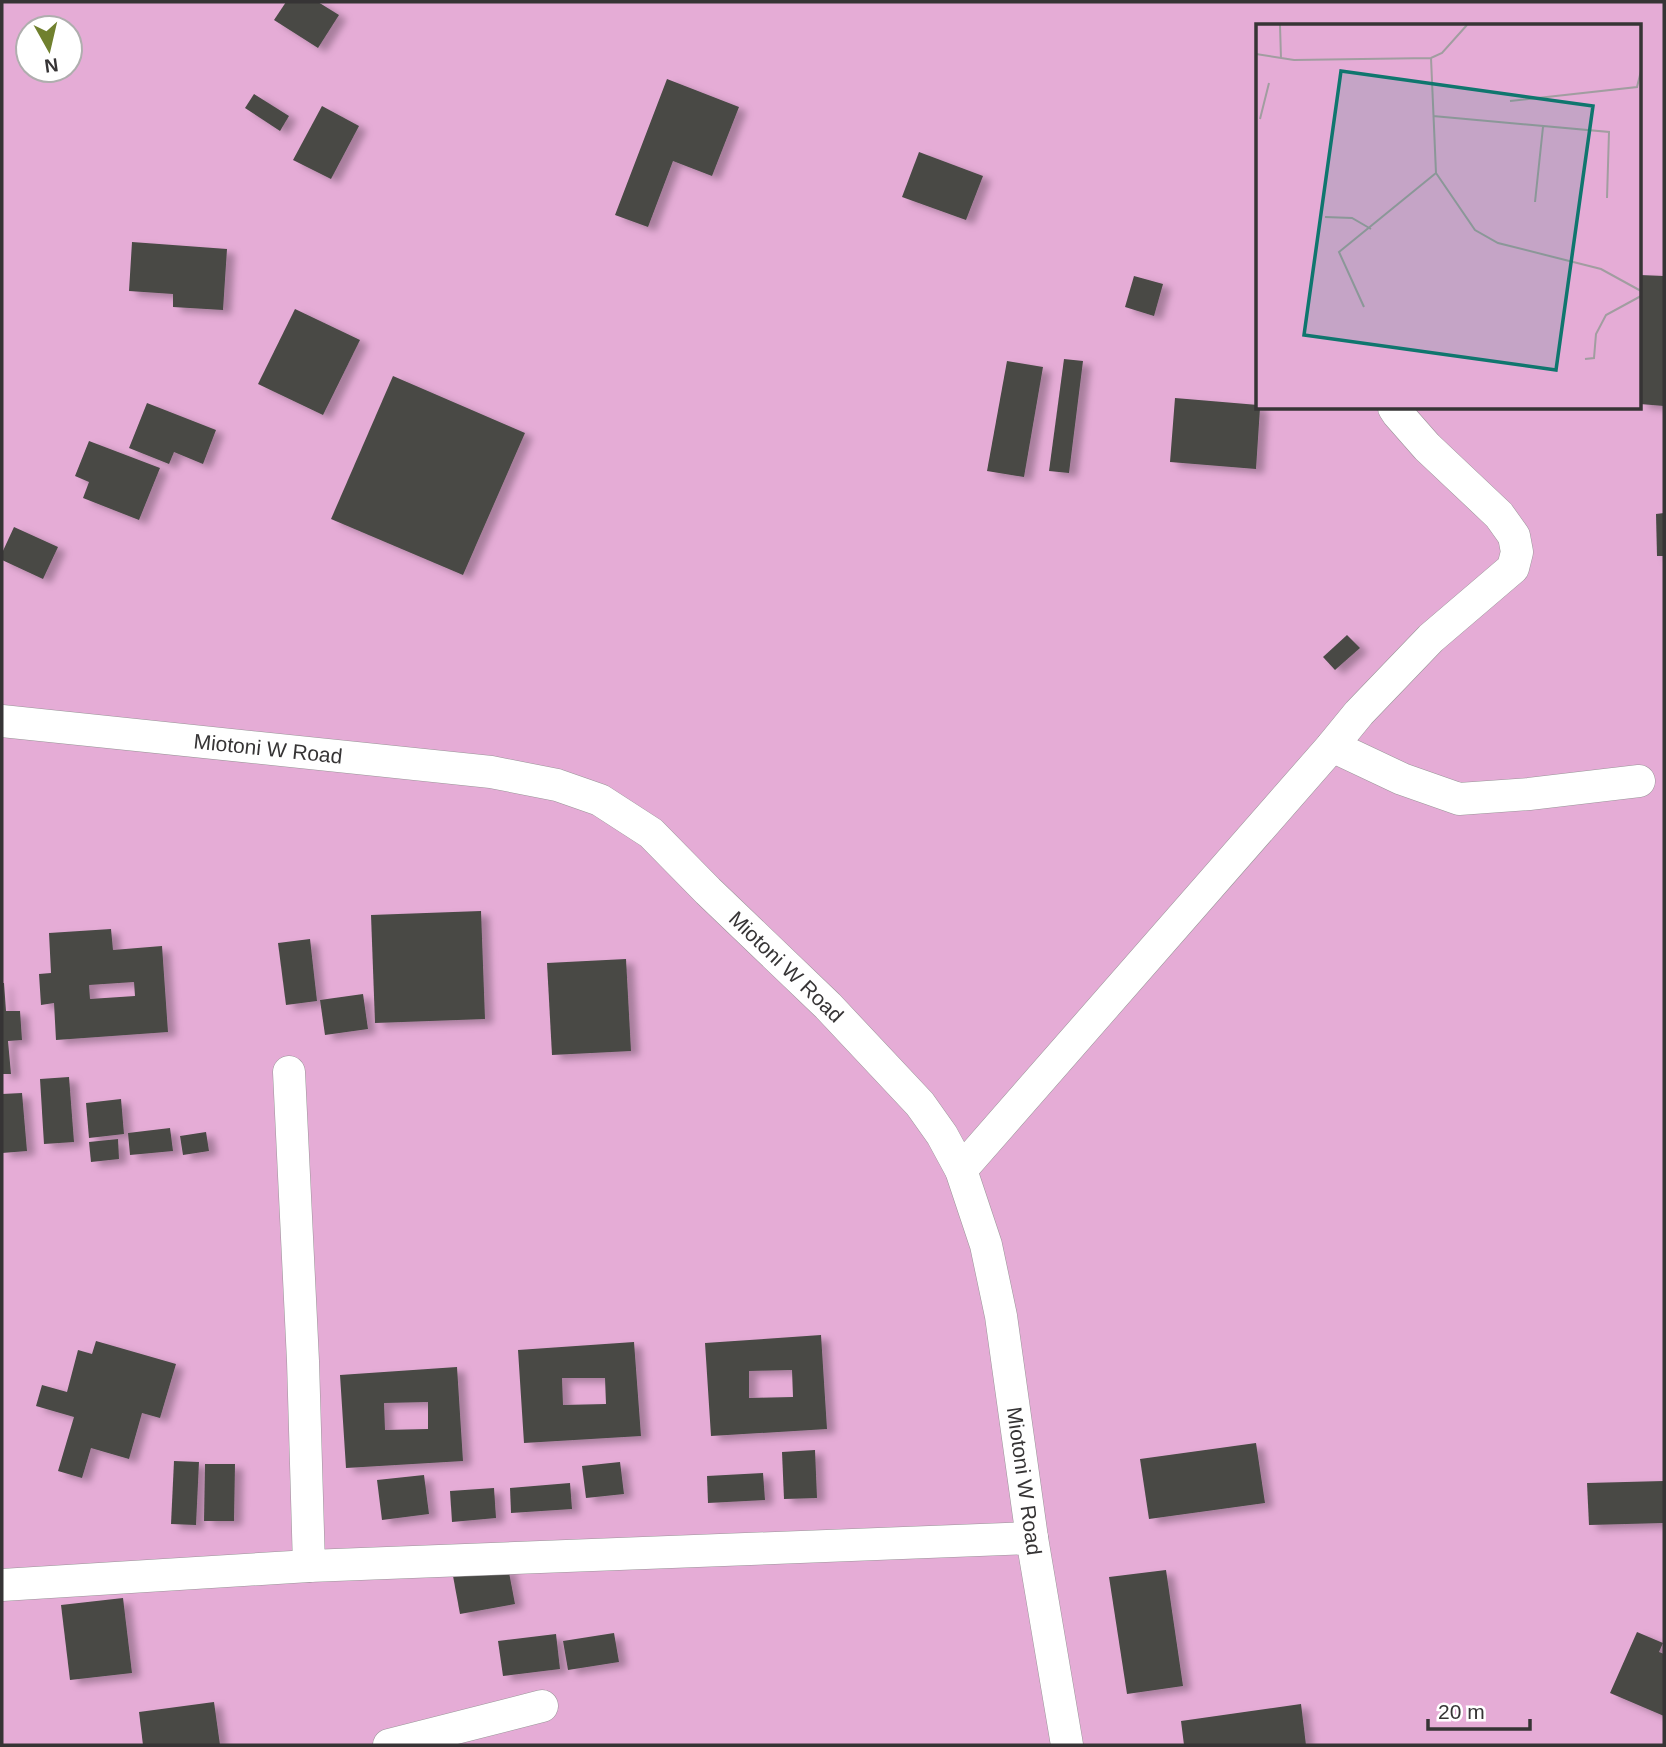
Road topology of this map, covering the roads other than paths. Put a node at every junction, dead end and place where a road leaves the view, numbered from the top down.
1 (1396, 410) edge
2 (2, 721) edge
3 (1332, 746) junction
4 (1639, 781) dead end
5 (289, 1072) dead end
6 (961, 1170) junction
7 (1032, 1538) junction
8 (309, 1566) junction
9 (2, 1585) edge
10 (542, 1706) dead end
11 (389, 1745) edge
12 (1067, 1745) edge

1 - 3 street
2 - 6 street, Miotoni W Road
3 - 4 street
3 - 6 street
5 - 8 street
6 - 7 street, Miotoni W Road
7 - 8 street
7 - 12 street, Miotoni W Road
8 - 9 street
10 - 11 street

